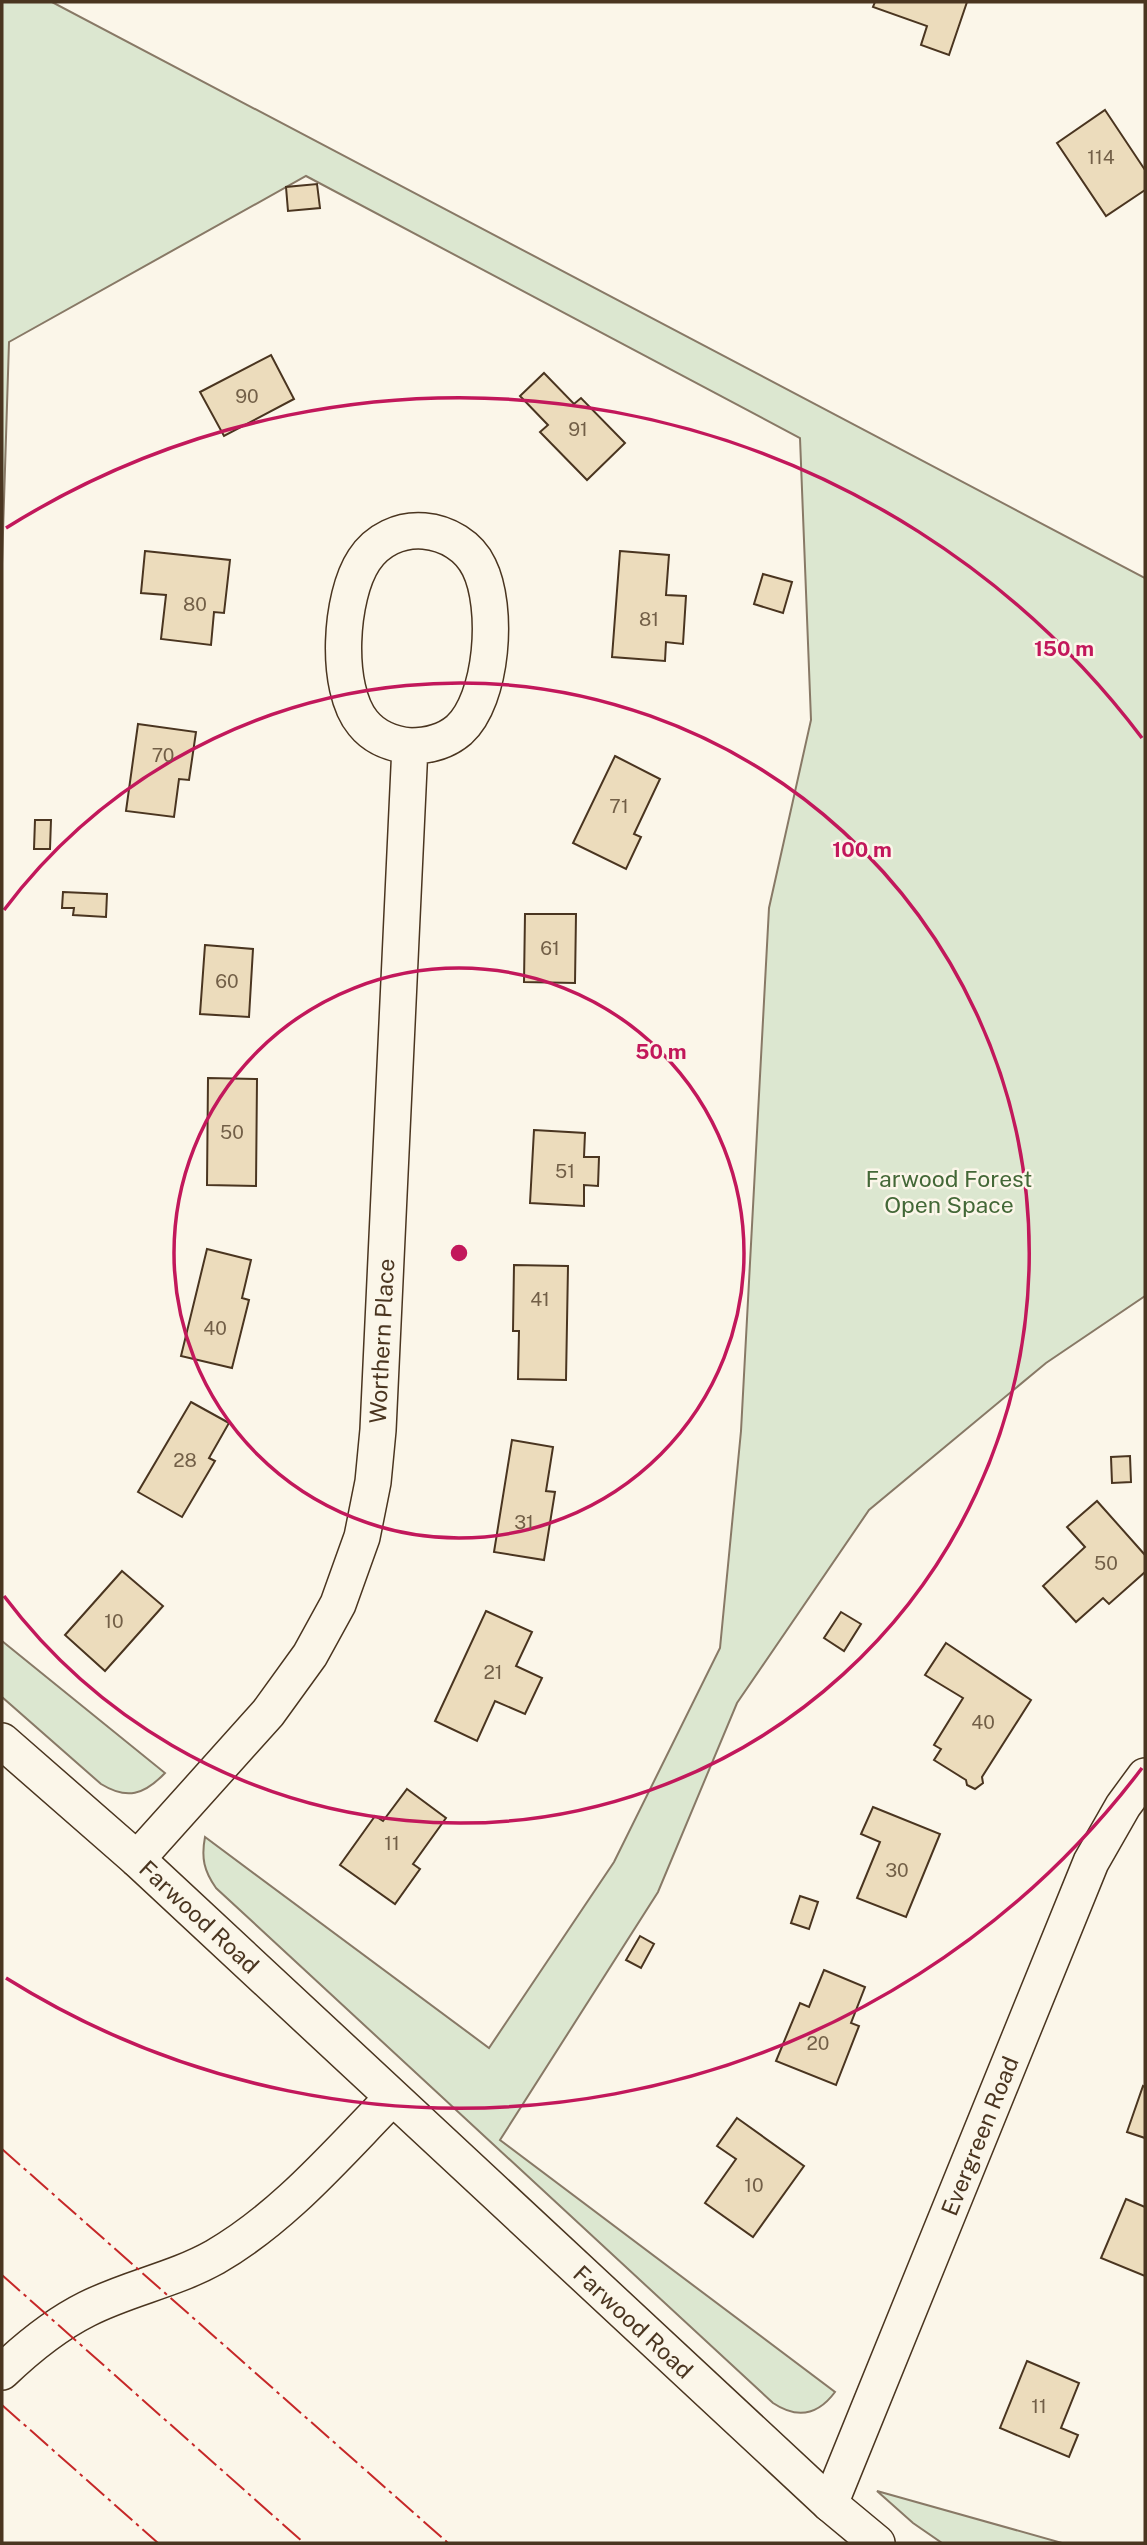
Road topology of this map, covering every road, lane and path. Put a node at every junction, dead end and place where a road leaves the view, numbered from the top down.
1 (410, 746) junction
2 (2, 1741) edge
3 (1145, 1776) edge
4 (137, 1860) junction
5 (392, 2098) junction
6 (2, 2372) edge
7 (830, 2504) junction
8 (877, 2543) edge

1 - 1 street
1 - 4 street, Worthern Place
2 - 4 street, Farwood Road
3 - 7 street, Evergreen Road
4 - 5 street, Farwood Road
5 - 6 street
5 - 7 street, Farwood Road
7 - 8 street, Farwood Road

